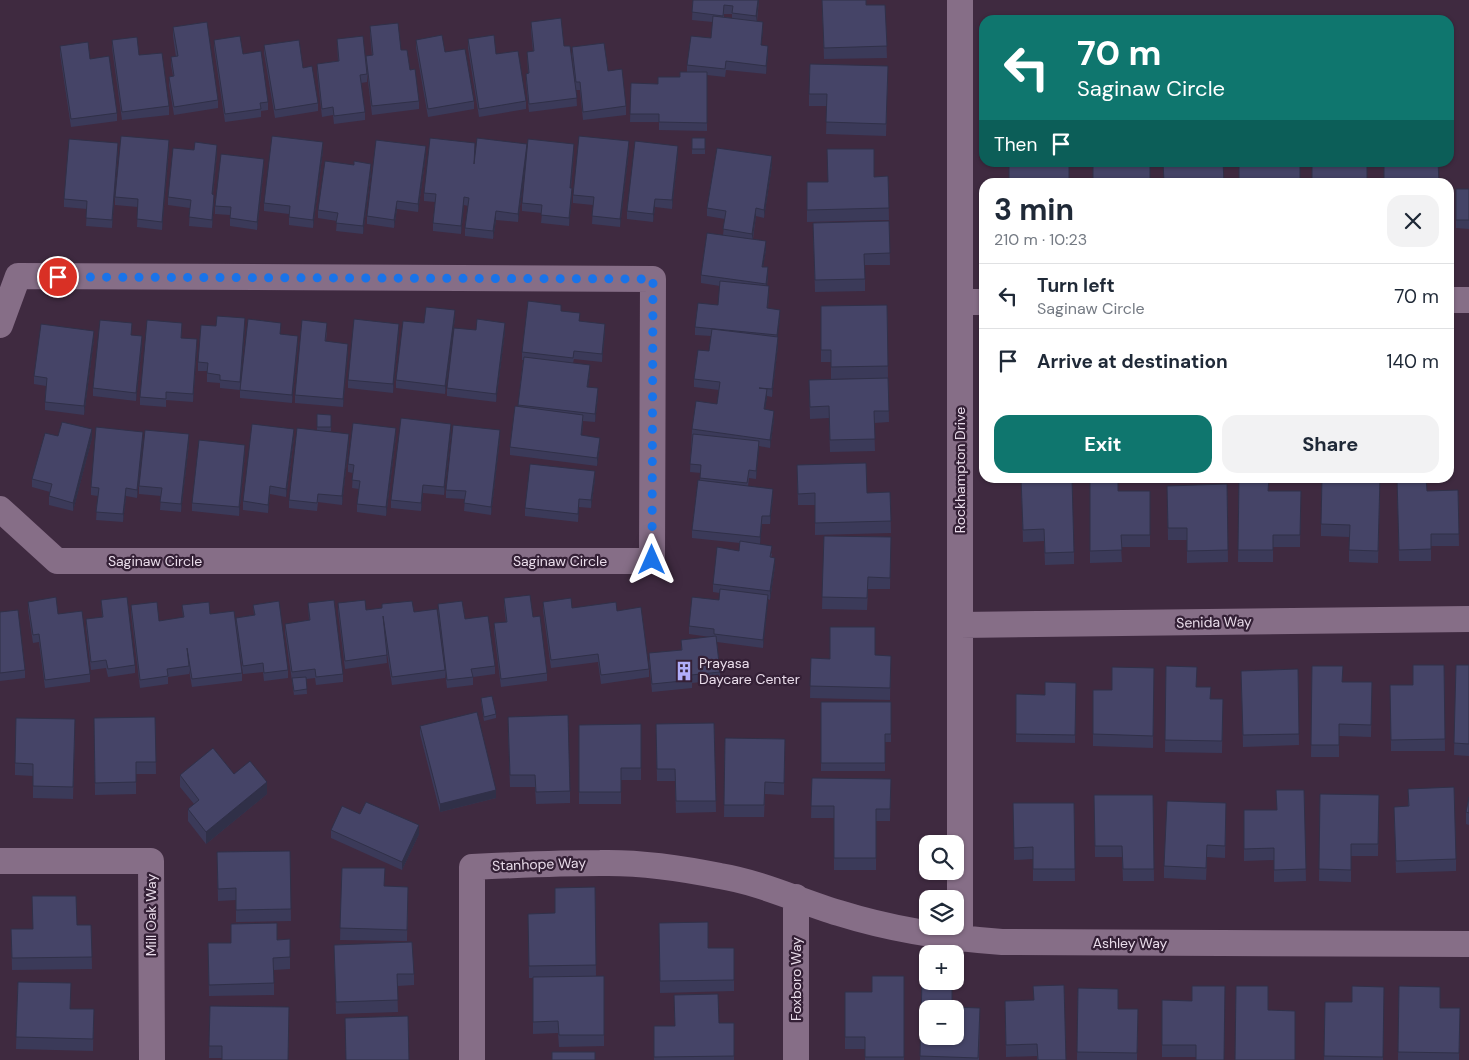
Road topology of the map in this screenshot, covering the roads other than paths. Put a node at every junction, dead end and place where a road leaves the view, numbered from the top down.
1 (960, 0) edge
2 (1454, 300) edge
3 (1469, 300) edge
4 (972, 302) edge
5 (0, 325) edge
6 (0, 509) edge
7 (1469, 619) edge
8 (960, 625) junction
9 (0, 862) edge
10 (796, 897) junction
11 (960, 939) junction
12 (1469, 944) edge
13 (152, 1060) edge
14 (472, 1060) edge
15 (796, 1060) edge

1 - 4 street, Rockhampton Drive
2 - 3 street
4 - 8 street, Rockhampton Drive
5 - 6 street, Saginaw Circle
7 - 8 street, Senida Way
8 - 11 street, Rockhampton Drive
9 - 13 street, Mill Oak Way
10 - 11 street, Ashley Way
10 - 14 street, Stanhope Way
10 - 15 street, Foxboro Way
11 - 12 street, Ashley Way

